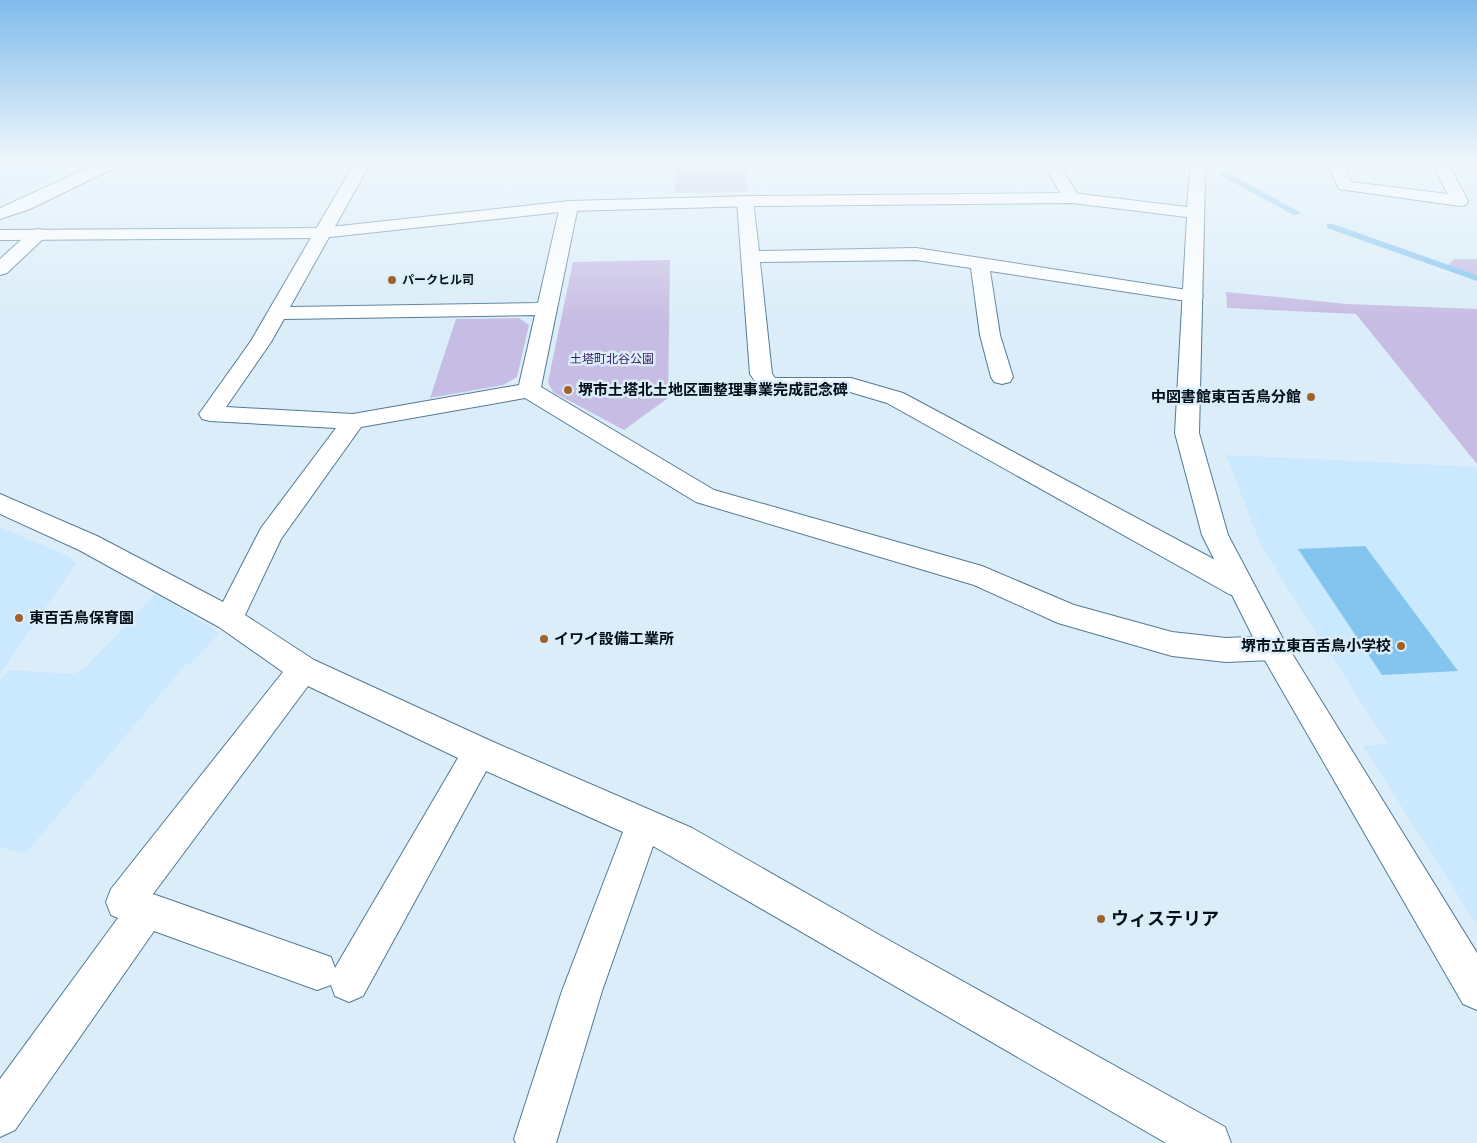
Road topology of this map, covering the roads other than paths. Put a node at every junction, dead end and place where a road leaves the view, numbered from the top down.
1 (331, 215) edge
2 (483, 215) edge
3 (567, 215) edge
4 (746, 215) edge
5 (1196, 215) edge
6 (321, 233) junction
7 (38, 234) junction
8 (0, 235) edge
9 (749, 257) junction
10 (980, 264) junction
11 (0, 269) edge
12 (1193, 296) junction
13 (547, 309) junction
14 (278, 313) junction
15 (1002, 377) dead end
16 (528, 390) junction
17 (353, 421) junction
18 (0, 503) edge
19 (1239, 586) junction
20 (230, 619) junction
21 (1273, 648) junction
22 (303, 668) junction
23 (479, 752) junction
24 (643, 825) junction
25 (146, 911) junction
26 (1477, 990) edge
27 (0, 1115) edge
28 (536, 1139) dead end
29 (1209, 1143) edge

1 - 6 street
2 - 6 street
3 - 13 street
4 - 9 street
5 - 12 street
6 - 7 street
6 - 14 street
7 - 8 street
7 - 11 street
9 - 10 street
9 - 19 street
10 - 12 street
10 - 15 street
12 - 19 street
13 - 14 street
13 - 16 street
14 - 17 street
16 - 17 street
16 - 21 street
17 - 20 street
18 - 20 street
19 - 21 street
20 - 22 street
21 - 26 street
22 - 23 street
22 - 25 street
23 - 24 street
23 - 25 street
24 - 28 street
24 - 29 street
25 - 27 street

